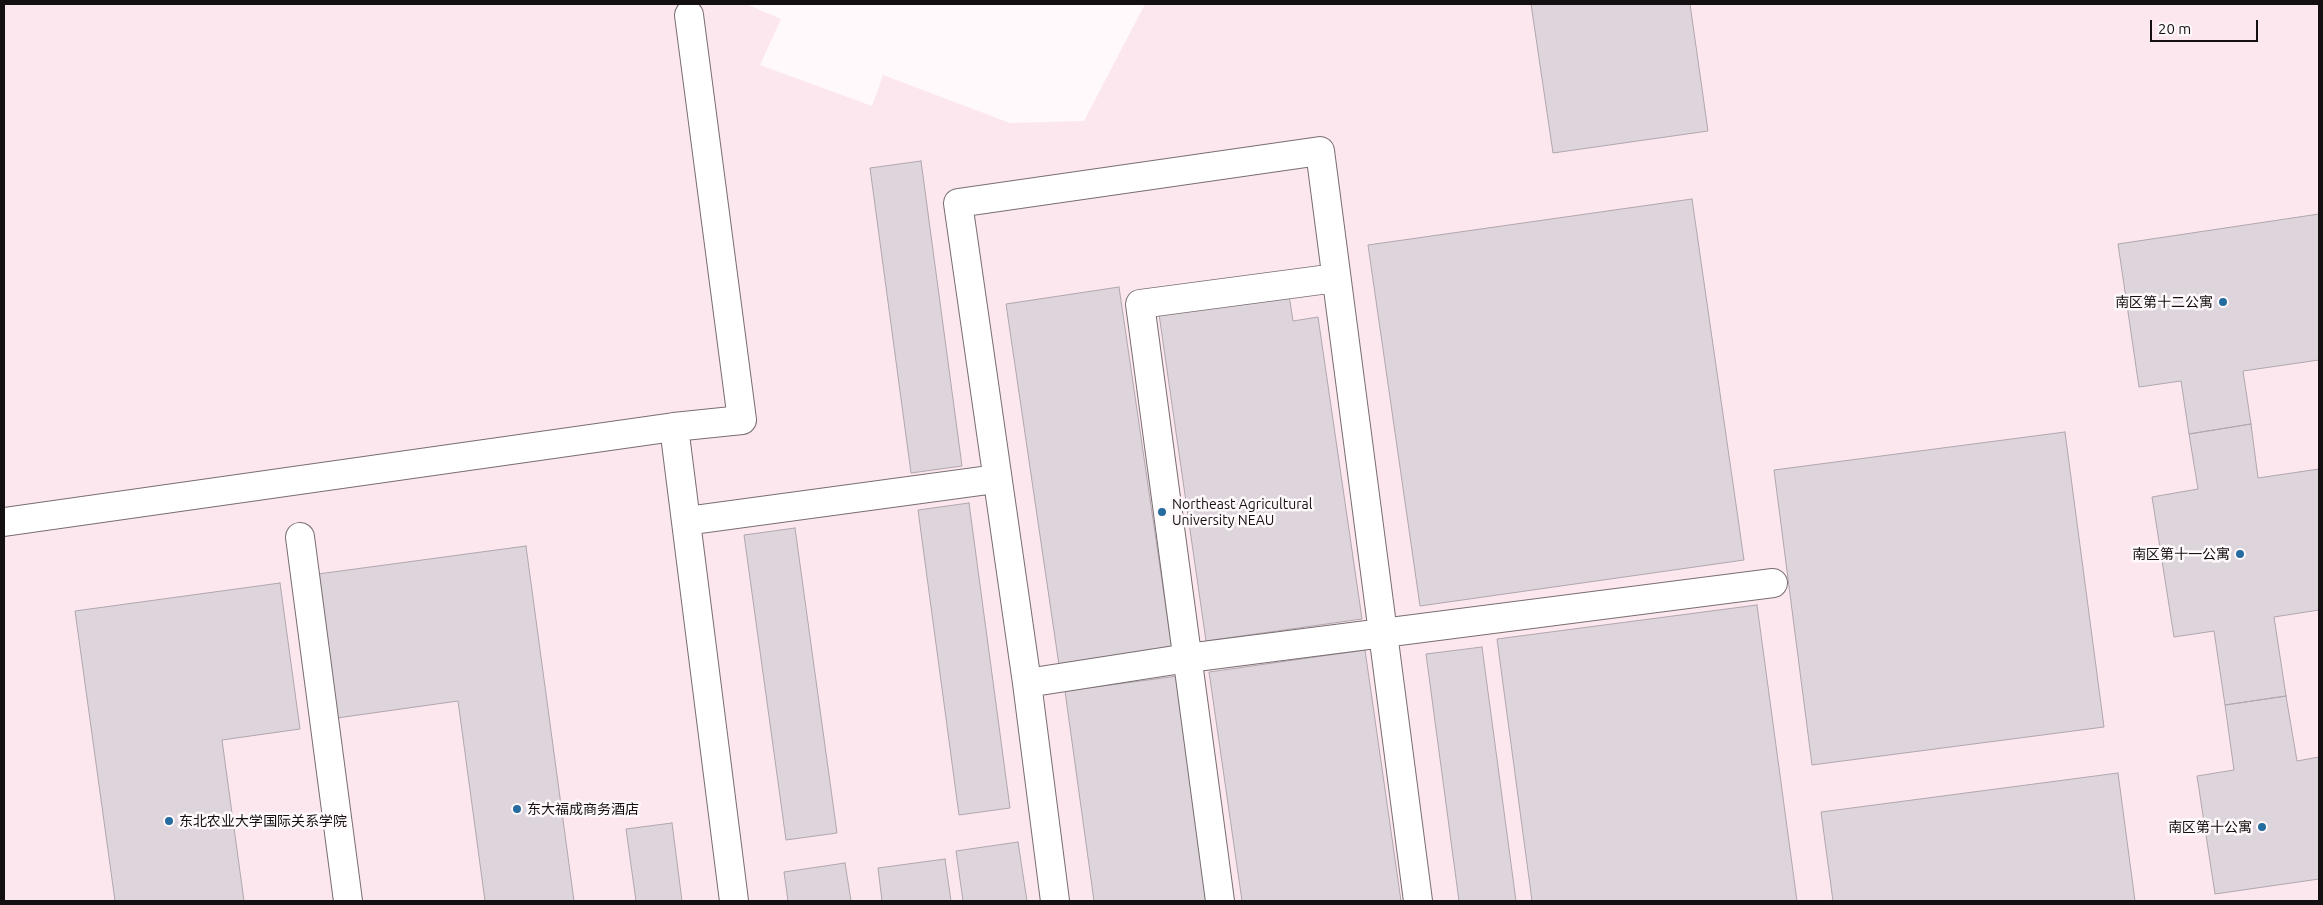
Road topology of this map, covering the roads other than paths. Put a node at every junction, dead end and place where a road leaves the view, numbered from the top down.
1 (689, 15) dead end
2 (1336, 278) junction
3 (674, 427) junction
4 (996, 479) junction
5 (686, 521) junction
6 (4, 522) edge
7 (300, 537) dead end
8 (1773, 582) dead end
9 (1383, 633) junction
10 (1188, 658) junction
11 (1027, 683) junction
12 (348, 901) edge
13 (734, 901) edge
14 (1055, 901) edge
15 (1220, 901) edge
16 (1418, 901) edge

1 - 3 street
2 - 4 street
2 - 9 street
2 - 10 street
3 - 5 street
3 - 6 street
4 - 5 street
4 - 11 street
5 - 13 street
7 - 12 street
8 - 9 street
9 - 10 street
9 - 16 street
10 - 11 street
10 - 15 street
11 - 14 street

